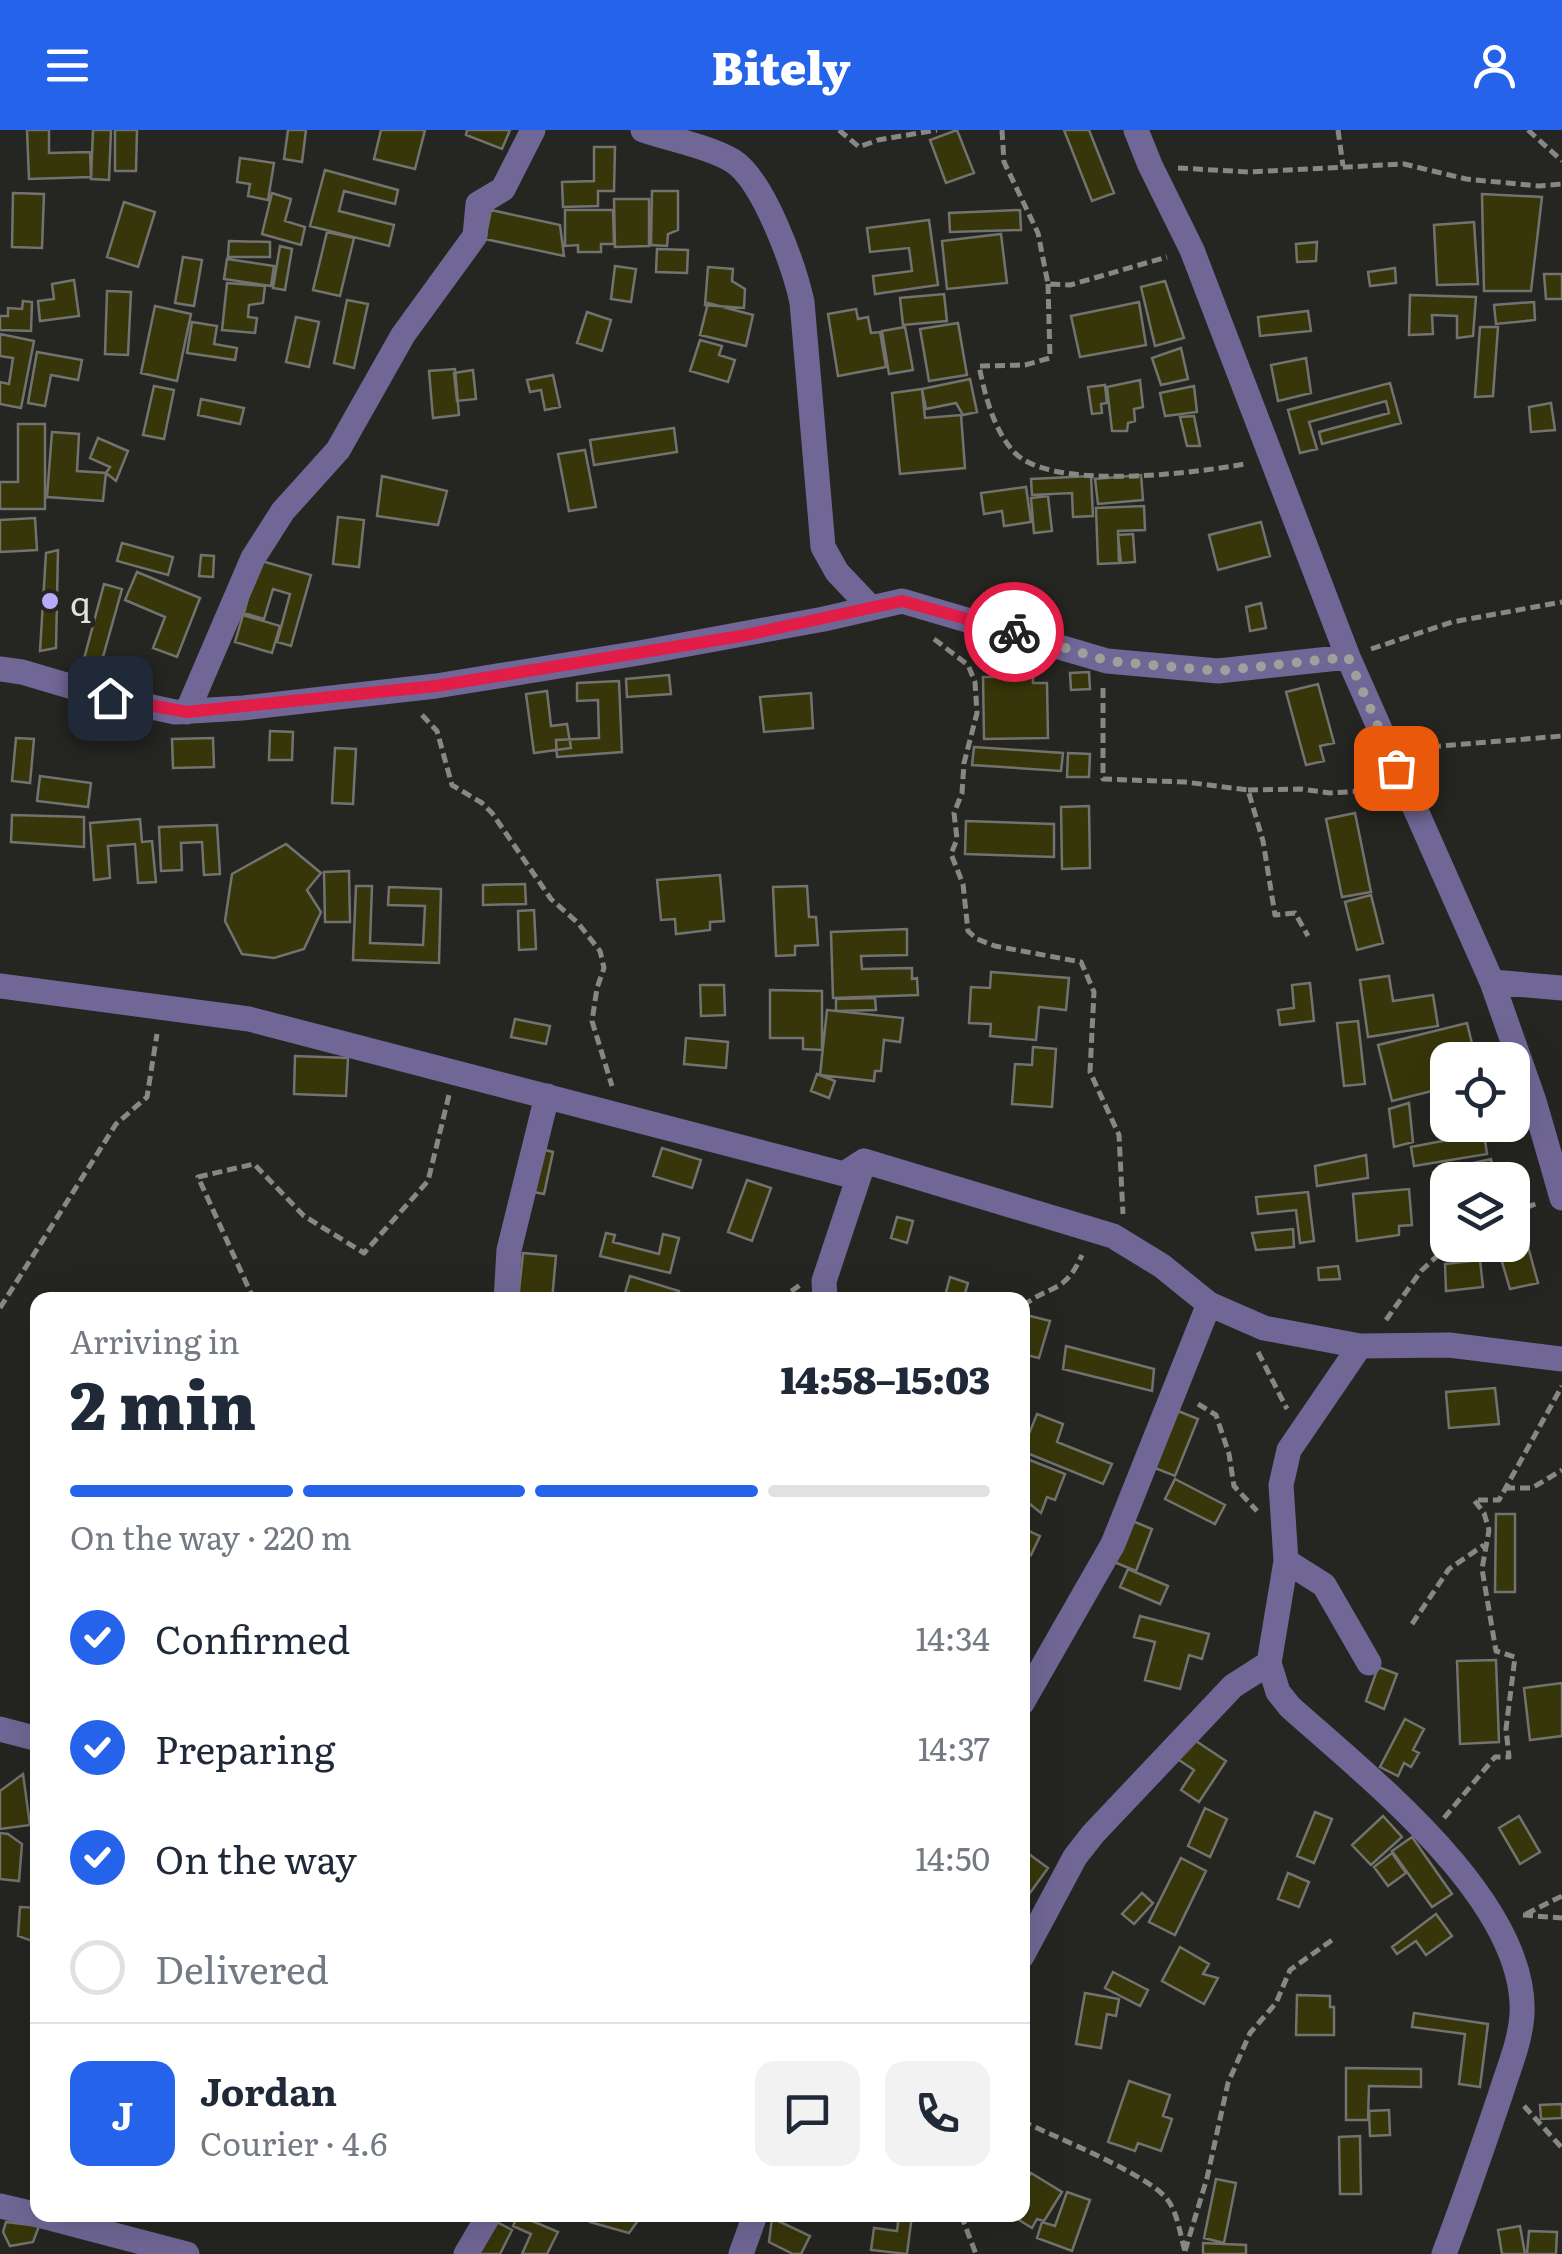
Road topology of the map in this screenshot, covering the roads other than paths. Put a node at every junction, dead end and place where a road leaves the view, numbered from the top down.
1 (533, 130) edge
2 (643, 130) edge
3 (1136, 130) edge
4 (871, 608) junction
5 (1348, 657) junction
6 (0, 669) edge
7 (187, 712) junction
8 (1492, 982) junction
9 (0, 986) edge
10 (1562, 988) edge
11 (547, 1096) junction
12 (864, 1161) junction
13 (1562, 1198) edge
14 (506, 1292) edge
15 (825, 1292) edge
16 (1209, 1304) junction
17 (1368, 1346) junction
18 (1562, 1358) edge
19 (1285, 1549) junction
20 (1269, 1663) junction
21 (1369, 1663) dead end
22 (1030, 1689) edge
23 (0, 1728) edge
24 (30, 1737) edge
25 (1030, 1941) edge
26 (0, 2206) edge
27 (30, 2213) edge
28 (65, 2222) edge
29 (485, 2222) edge
30 (752, 2222) edge
31 (187, 2254) edge
32 (466, 2254) edge
33 (741, 2254) edge
34 (1444, 2254) edge

1 - 7 street
2 - 4 street
3 - 5 street
4 - 5 street
4 - 7 street
5 - 8 street
6 - 7 street
8 - 10 street
8 - 13 street
9 - 11 street
11 - 12 street
11 - 14 street
12 - 15 street
12 - 16 street
16 - 17 street
16 - 22 street
17 - 18 street
17 - 19 street
19 - 20 street
19 - 21 street
20 - 25 street
20 - 34 street
23 - 24 street
26 - 27 street
28 - 31 street
29 - 32 street
30 - 33 street

